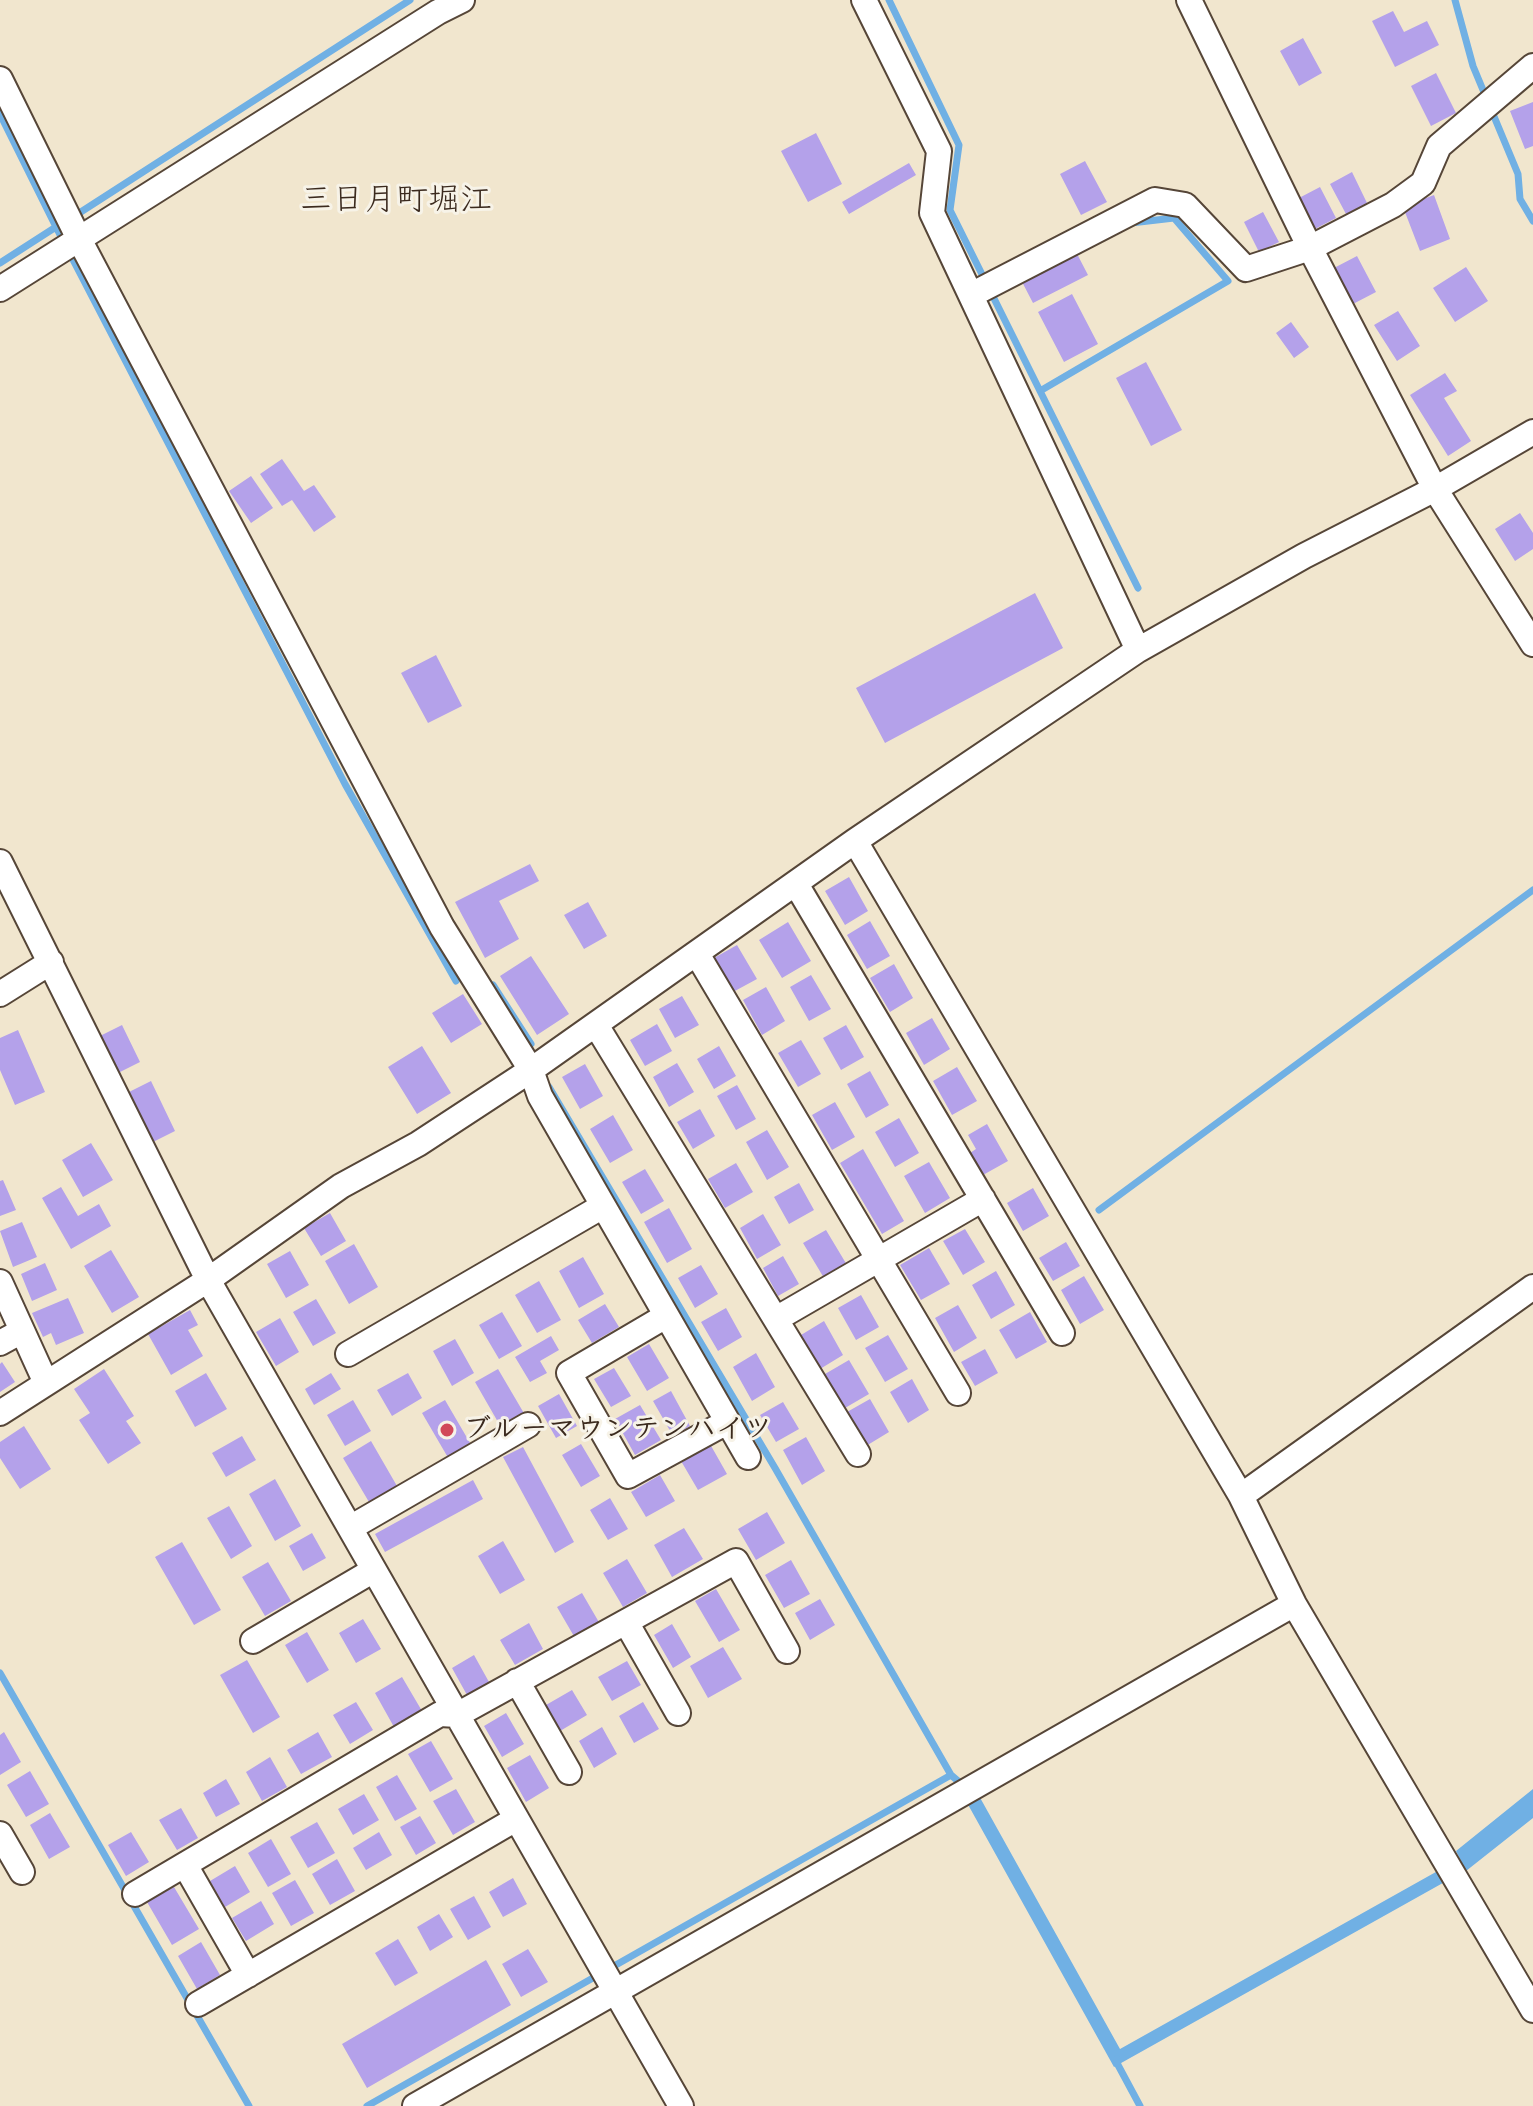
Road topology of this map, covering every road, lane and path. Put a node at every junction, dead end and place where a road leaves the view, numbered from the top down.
1 (462, 0) edge
2 (864, 0) edge
3 (1189, 0) edge
4 (1533, 66) edge
5 (0, 79) edge
6 (79, 239) junction
7 (1310, 248) junction
8 (0, 289) edge
9 (971, 295) junction
10 (1533, 432) edge
11 (1435, 489) junction
12 (1533, 644) edge
13 (1138, 650) junction
14 (855, 841) junction
15 (0, 862) edge
16 (796, 884) junction
17 (697, 954) junction
18 (51, 962) junction
19 (0, 994) edge
20 (596, 1025) junction
21 (531, 1070) junction
22 (983, 1199) junction
23 (603, 1206) junction
24 (878, 1260) junction
25 (208, 1280) junction
26 (0, 1282) edge
27 (1533, 1287) edge
28 (666, 1316) junction
29 (776, 1319) junction
30 (22, 1331) junction
31 (1062, 1333) dead end
32 (0, 1343) edge
33 (348, 1354) dead end
34 (46, 1383) junction
35 (958, 1393) dead end
36 (0, 1413) edge
37 (727, 1422) junction
38 (528, 1425) dead end
39 (858, 1454) dead end
40 (748, 1457) dead end
41 (1241, 1496) junction
42 (350, 1528) junction
43 (374, 1570) junction
44 (1294, 1604) junction
45 (626, 1622) junction
46 (253, 1641) dead end
47 (787, 1651) dead end
48 (517, 1681) junction
49 (678, 1713) dead end
50 (457, 1715) junction
51 (569, 1772) dead end
52 (516, 1819) junction
53 (0, 1834) edge
54 (185, 1865) junction
55 (22, 1872) dead end
56 (135, 1894) dead end
57 (248, 1975) junction
58 (614, 1991) junction
59 (198, 2004) dead end
60 (1533, 2010) edge
61 (415, 2106) edge
62 (681, 2106) edge

1 - 6 street
2 - 9 street
3 - 7 street
4 - 7 street
5 - 6 street
6 - 8 street
6 - 21 street
7 - 9 street
7 - 11 street
9 - 13 street
10 - 11 street
11 - 12 street
11 - 13 street
13 - 14 street
14 - 16 street
14 - 41 street
15 - 18 street
16 - 17 street
16 - 22 street
17 - 20 street
17 - 24 street
18 - 19 street
18 - 25 street
20 - 21 street
20 - 29 street
21 - 23 street
21 - 25 street
22 - 24 street
22 - 31 street
23 - 28 street
23 - 33 street
24 - 29 street
24 - 35 street
25 - 34 street
25 - 42 street
26 - 30 street
27 - 41 street
28 - 37 street
28 - 37 street
29 - 39 street
30 - 32 street
30 - 34 street
34 - 36 street
37 - 40 street
38 - 42 street
41 - 44 street
42 - 43 street
43 - 46 street
43 - 50 street
44 - 58 street
44 - 60 street
45 - 47 street
45 - 48 street
45 - 49 street
48 - 50 street
48 - 51 street
50 - 52 street
50 - 54 street
52 - 57 street
52 - 58 street
53 - 55 street
54 - 56 street
54 - 57 street
57 - 59 street
58 - 61 street
58 - 62 street

